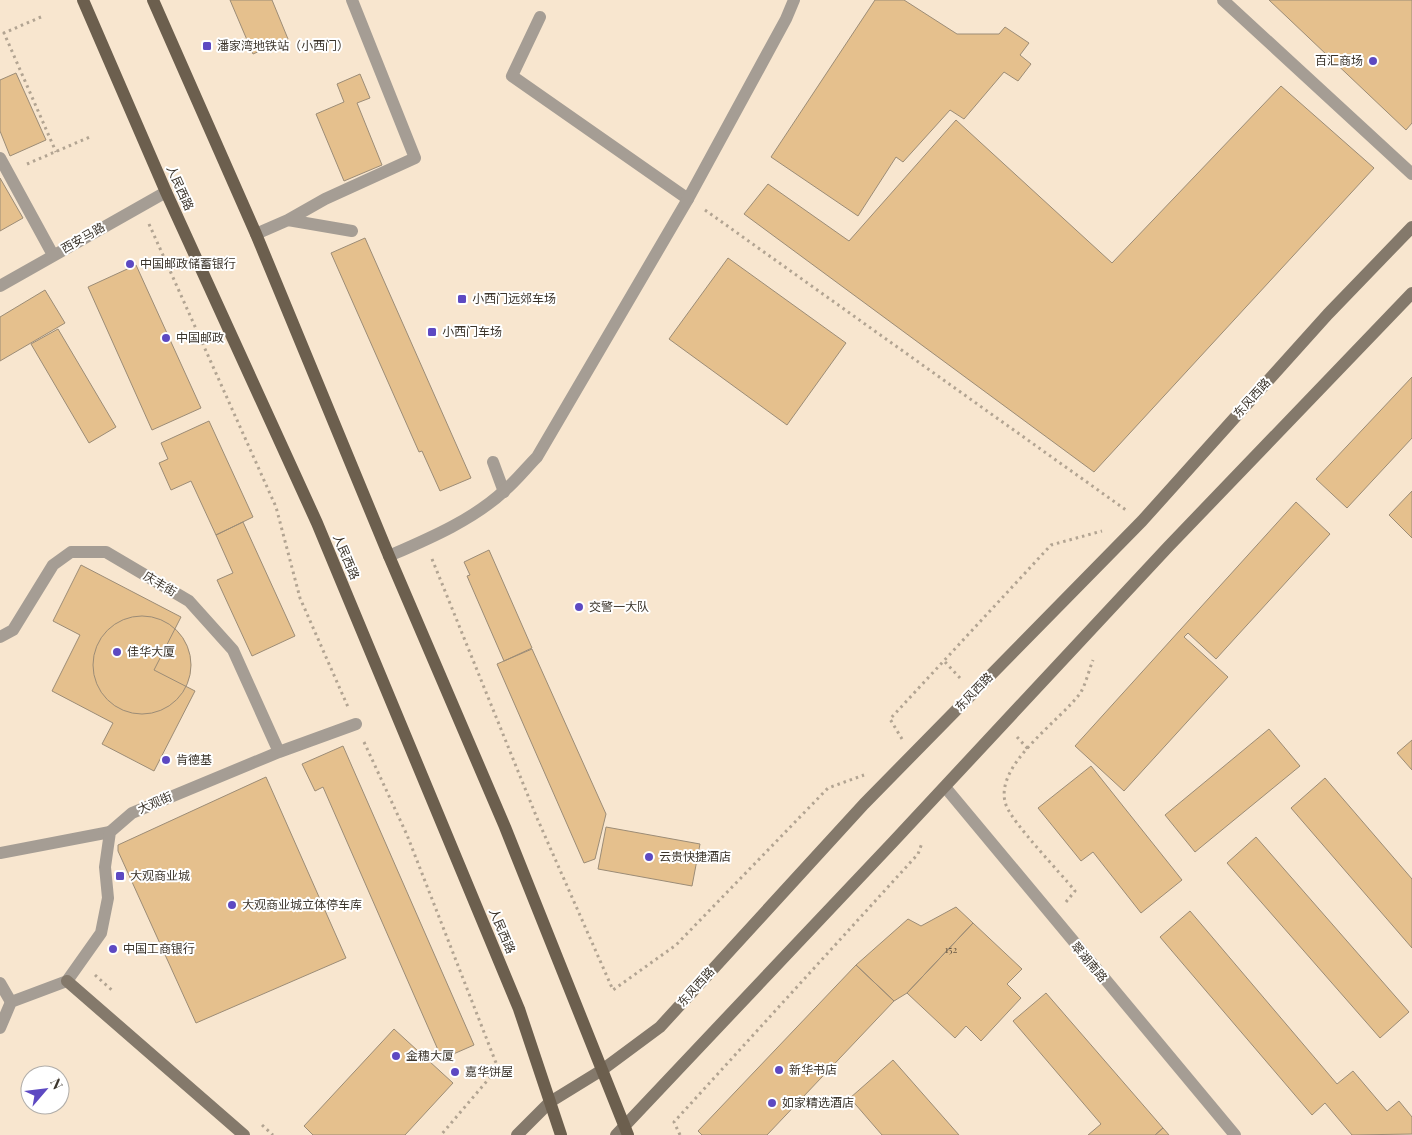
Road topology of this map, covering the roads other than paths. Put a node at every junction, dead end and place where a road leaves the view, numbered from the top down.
1 (83, 0) edge
2 (153, 0) edge
3 (352, 0) edge
4 (794, 0) edge
5 (1223, 0) edge
6 (540, 17) dead end
7 (0, 158) edge
8 (1412, 174) edge
9 (166, 192) junction
10 (688, 198) junction
11 (288, 220) junction
12 (1412, 227) edge
13 (352, 231) dead end
14 (256, 234) junction
15 (54, 255) junction
16 (0, 286) edge
17 (1412, 293) edge
18 (493, 462) dead end
19 (504, 492) junction
20 (389, 556) junction
21 (0, 637) edge
22 (356, 724) road end
23 (279, 752) junction
24 (945, 787) junction
25 (110, 832) junction
26 (0, 853) edge
27 (67, 981) junction
28 (0, 983) edge
29 (11, 1002) junction
30 (0, 1028) edge
31 (602, 1070) junction
32 (550, 1102) junction
33 (623, 1132) edge
34 (244, 1135) edge
35 (517, 1135) edge
36 (560, 1135) edge
37 (1235, 1135) edge

1 - 9 main road, 人民西路
2 - 14 main road
3 - 11 street
4 - 10 street
5 - 8 street
6 - 10 street
7 - 15 street
9 - 15 street, 西安马路
9 - 32 main road, 人民西路
10 - 19 street
11 - 13 street
11 - 14 street
12 - 31 main road, 东风西路
14 - 20 main road
15 - 16 street, 西安马路
17 - 24 main road
18 - 19 street
19 - 20 street
20 - 31 main road
21 - 23 street, 庆丰街
22 - 23 street, 大观街
23 - 25 street, 大观街
24 - 33 main road
24 - 37 street, 翠湖南路
25 - 26 street
25 - 27 street
27 - 29 street
27 - 34 main road
28 - 29 street
29 - 30 street
31 - 32 main road, 东风西路
31 - 33 main road
32 - 35 main road, 东风西路
32 - 36 main road, 人民西路

